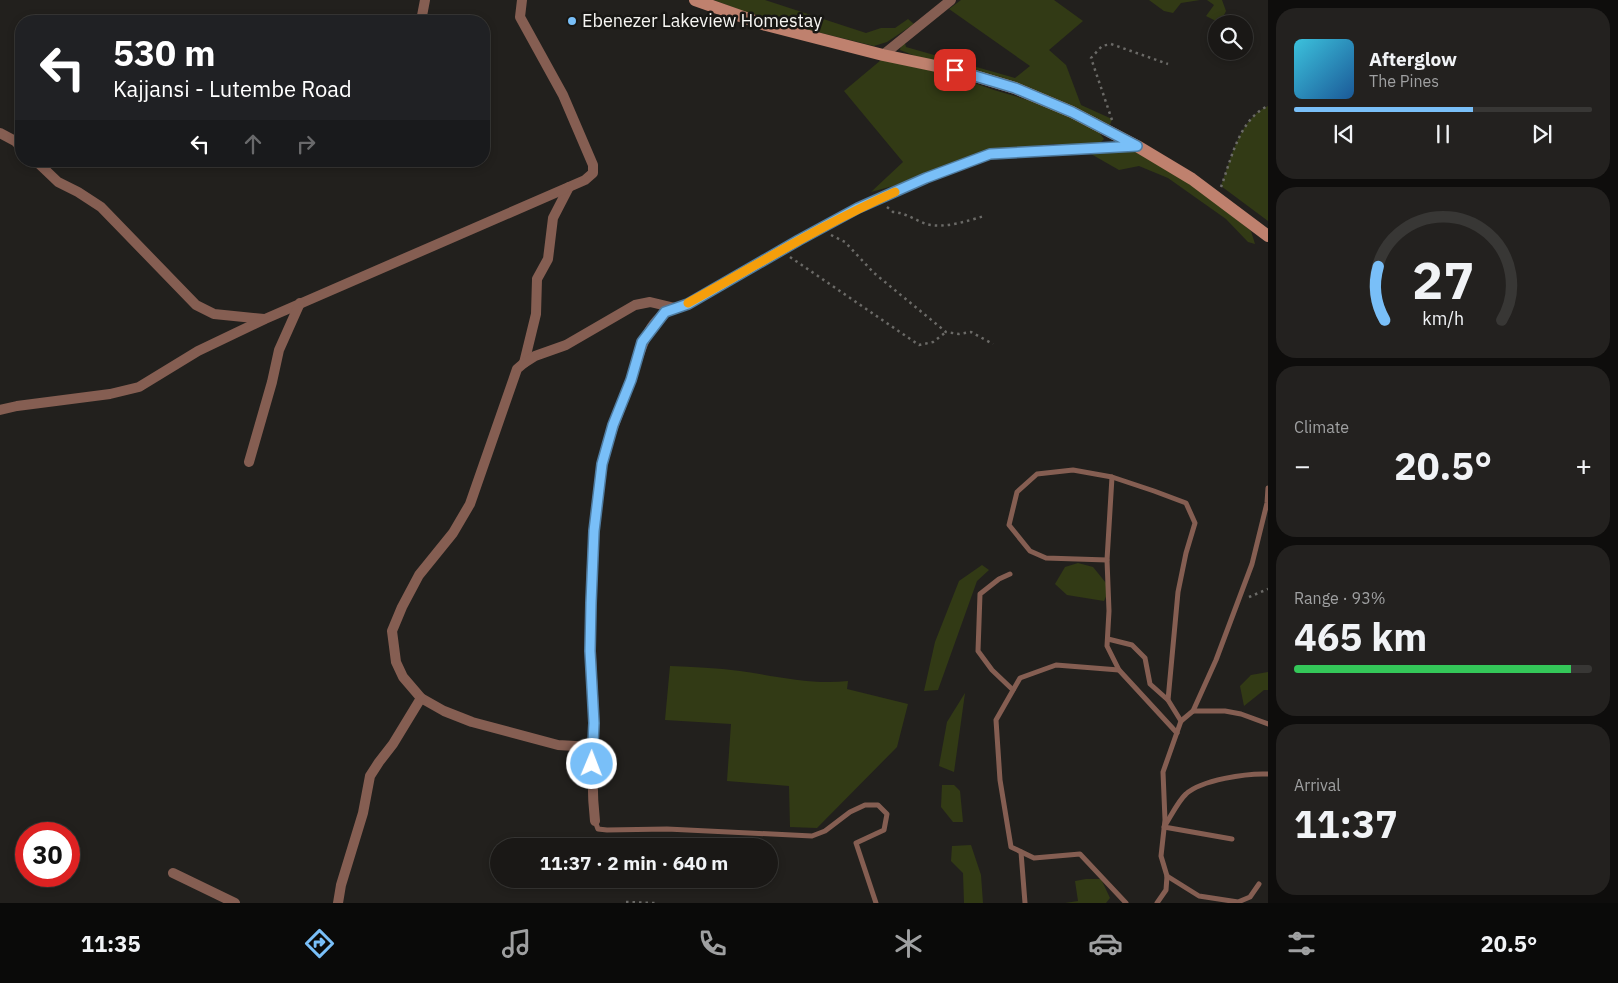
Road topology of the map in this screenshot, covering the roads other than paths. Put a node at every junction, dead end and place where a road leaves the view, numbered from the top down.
1 (425, 0) edge
2 (522, 0) edge
3 (696, 0) edge
4 (951, 0) edge
5 (422, 15) edge
6 (883, 55) junction
7 (0, 133) edge
8 (15, 141) edge
9 (1137, 146) junction
10 (42, 167) edge
11 (569, 187) junction
12 (1268, 236) edge
13 (300, 304) junction
14 (675, 308) junction
15 (265, 319) junction
16 (524, 362) junction
17 (0, 410) edge
18 (249, 462) dead end
19 (1112, 478) junction
20 (1268, 488) edge
21 (1107, 560) junction
22 (1010, 574) dead end
23 (1108, 640) junction
24 (1119, 670) junction
25 (1013, 690) junction
26 (421, 698) junction
27 (1168, 700) junction
28 (1193, 711) junction
29 (1181, 721) junction
30 (1268, 724) edge
31 (1177, 733) junction
32 (592, 747) junction
33 (1268, 774) edge
34 (595, 821) joint
35 (1164, 827) junction
36 (1232, 839) dead end
37 (1021, 852) junction
38 (173, 873) dead end
39 (1167, 876) junction
40 (1259, 884) dead end
41 (1237, 902) edge
42 (235, 903) edge
43 (338, 903) edge
44 (876, 903) edge
45 (1025, 903) edge
46 (1126, 903) edge
47 (1157, 903) edge

1 - 5 street
2 - 11 street
3 - 6 street
4 - 6 street
6 - 9 street
7 - 8 street
9 - 12 street
9 - 14 street
10 - 15 street
11 - 13 street
11 - 16 street
13 - 15 street
13 - 18 street
14 - 16 street
14 - 32 street
15 - 17 street
16 - 26 street
19 - 21 lane
19 - 21 lane
19 - 27 lane
20 - 28 lane
21 - 23 lane
22 - 25 lane
23 - 24 lane
23 - 27 lane
24 - 25 lane
24 - 31 lane
25 - 37 lane
26 - 32 street
26 - 43 street
27 - 29 lane
28 - 29 lane
28 - 30 lane
29 - 31 lane
31 - 35 lane
32 - 34 street
33 - 35 lane
34 - 44 lane
35 - 36 lane
35 - 39 lane
37 - 45 lane
37 - 46 lane
38 - 42 street
39 - 41 lane
39 - 47 lane
40 - 41 lane

